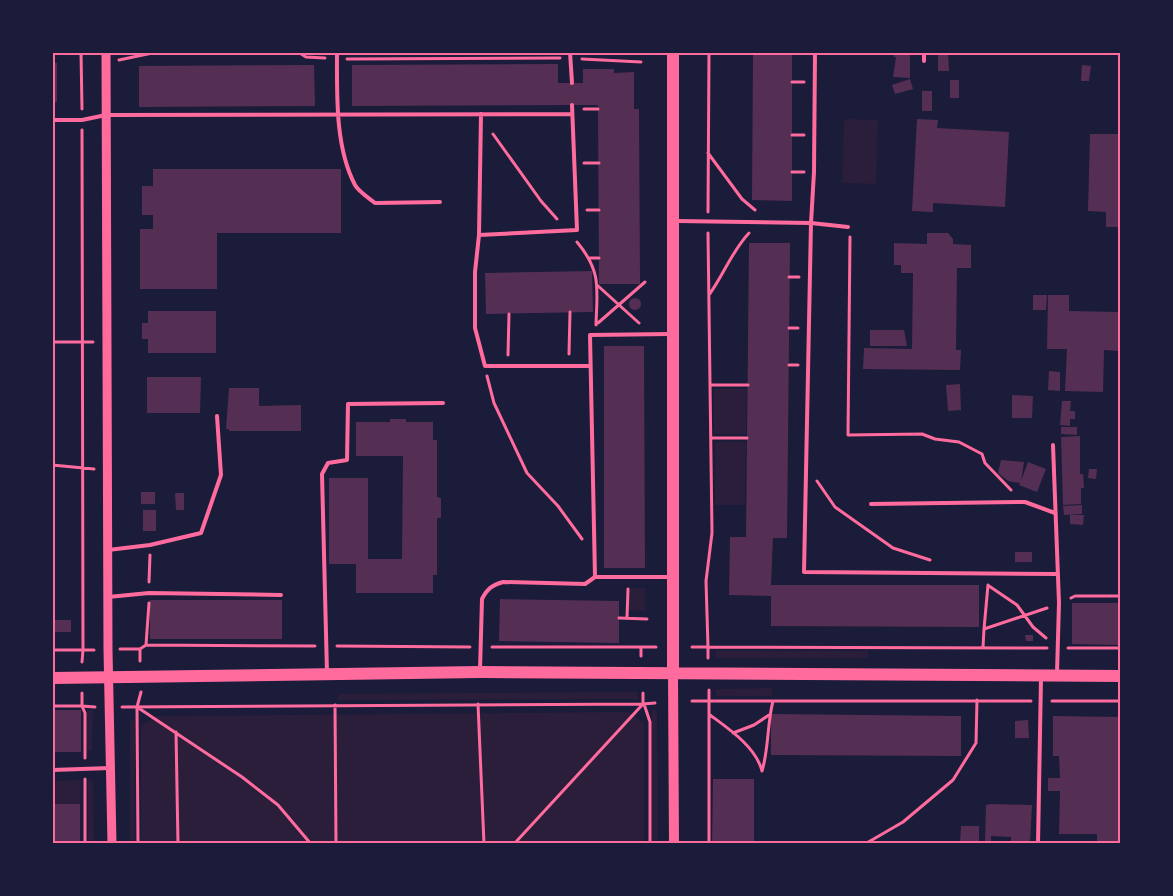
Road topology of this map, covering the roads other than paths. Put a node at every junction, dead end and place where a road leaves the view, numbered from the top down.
1 (106, 52) edge
2 (337, 52) edge
3 (570, 52) edge
4 (673, 52) edge
5 (815, 52) edge
6 (924, 52) edge
7 (924, 61) dead end
8 (572, 83) dead end
9 (572, 105) dead end
10 (337, 114) junction
11 (481, 114) junction
12 (572, 114) junction
13 (106, 115) junction
14 (52, 120) edge
15 (440, 202) dead end
16 (673, 221) junction
17 (811, 224) junction
18 (848, 227) road end
19 (479, 235) junction
20 (674, 334) junction
21 (589, 366) junction
22 (444, 403) dead end
23 (217, 416) dead end
24 (1053, 445) dead end
25 (871, 504) dead end
26 (1055, 513) junction
27 (108, 550) junction
28 (1057, 574) junction
29 (595, 577) junction
30 (673, 577) junction
31 (281, 595) dead end
32 (108, 597) junction
33 (480, 672) junction
34 (327, 673) junction
35 (673, 673) junction
36 (1120, 676) edge
37 (1041, 677) junction
38 (1057, 677) junction
39 (52, 678) edge
40 (110, 678) junction
41 (112, 768) junction
42 (52, 770) edge
43 (112, 844) edge
44 (674, 844) edge
45 (1038, 844) edge

1 - 13 street
2 - 10 lane
3 - 8 lane
4 - 16 main road
5 - 17 lane
6 - 7 lane
9 - 12 lane
10 - 11 lane
10 - 13 lane
10 - 15 lane
11 - 12 lane
11 - 19 lane
12 - 19 lane
13 - 14 lane
13 - 27 street
16 - 17 lane
16 - 20 main road
17 - 18 lane
17 - 28 lane
19 - 21 lane
20 - 21 lane
20 - 30 main road
21 - 29 lane
22 - 34 lane
23 - 27 lane
24 - 26 lane
25 - 26 lane
26 - 28 lane
27 - 32 street
28 - 38 lane
29 - 30 lane
29 - 33 lane
30 - 35 main road
31 - 32 lane
32 - 40 street
33 - 34 main road
33 - 35 main road
34 - 40 main road
35 - 37 main road
35 - 44 main road
36 - 38 main road
37 - 38 main road
37 - 45 lane
39 - 40 main road
40 - 41 street
41 - 42 lane
41 - 43 street

